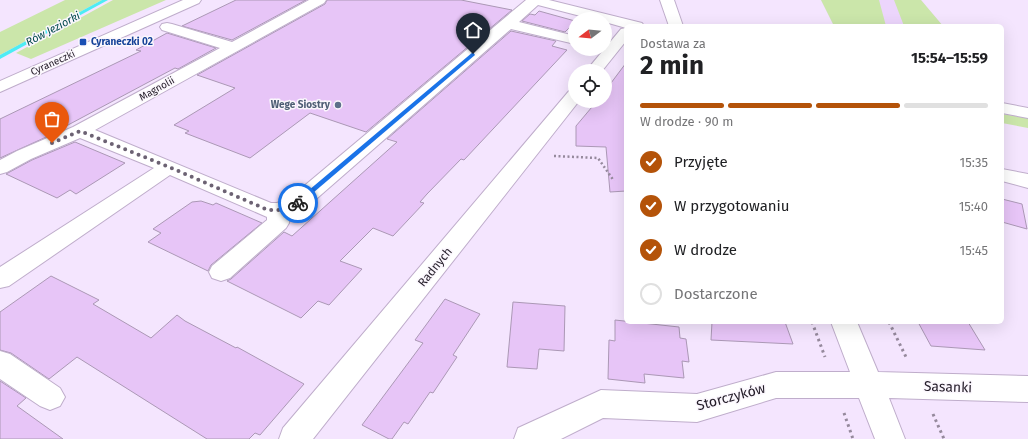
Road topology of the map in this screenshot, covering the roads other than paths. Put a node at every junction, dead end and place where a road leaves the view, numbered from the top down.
1 (194, 0) edge
2 (319, 0) edge
3 (534, 0) edge
4 (667, 0) edge
5 (508, 24) junction
6 (675, 24) edge
7 (624, 25) edge
8 (167, 27) dead end
9 (624, 35) edge
10 (568, 38) edge
11 (233, 47) junction
12 (600, 64) edge
13 (0, 87) edge
14 (568, 104) edge
15 (1004, 108) edge
16 (1028, 113) edge
17 (80, 131) junction
18 (169, 167) junction
19 (0, 168) edge
20 (1004, 175) edge
21 (1028, 181) edge
22 (279, 210) junction
23 (221, 272) dead end
24 (0, 279) edge
25 (845, 324) edge
26 (0, 363) edge
27 (868, 385) junction
28 (1028, 390) edge
29 (50, 397) dead end
30 (294, 439) edge
31 (529, 439) edge
32 (890, 439) edge

1 - 13 street, Cyraneczki
2 - 11 street, Magnolii
3 - 5 street
3 - 7 street
4 - 6 street
5 - 10 street
5 - 22 street
8 - 11 street
9 - 12 street
11 - 17 street, Magnolii
14 - 30 street, Radnych
15 - 16 street
17 - 18 street
17 - 19 street, Magnolii
18 - 22 street
18 - 24 street
20 - 21 street
22 - 23 street
25 - 27 street
26 - 29 street
27 - 28 street, Sasanki
27 - 31 street, Storczyków
27 - 32 street

